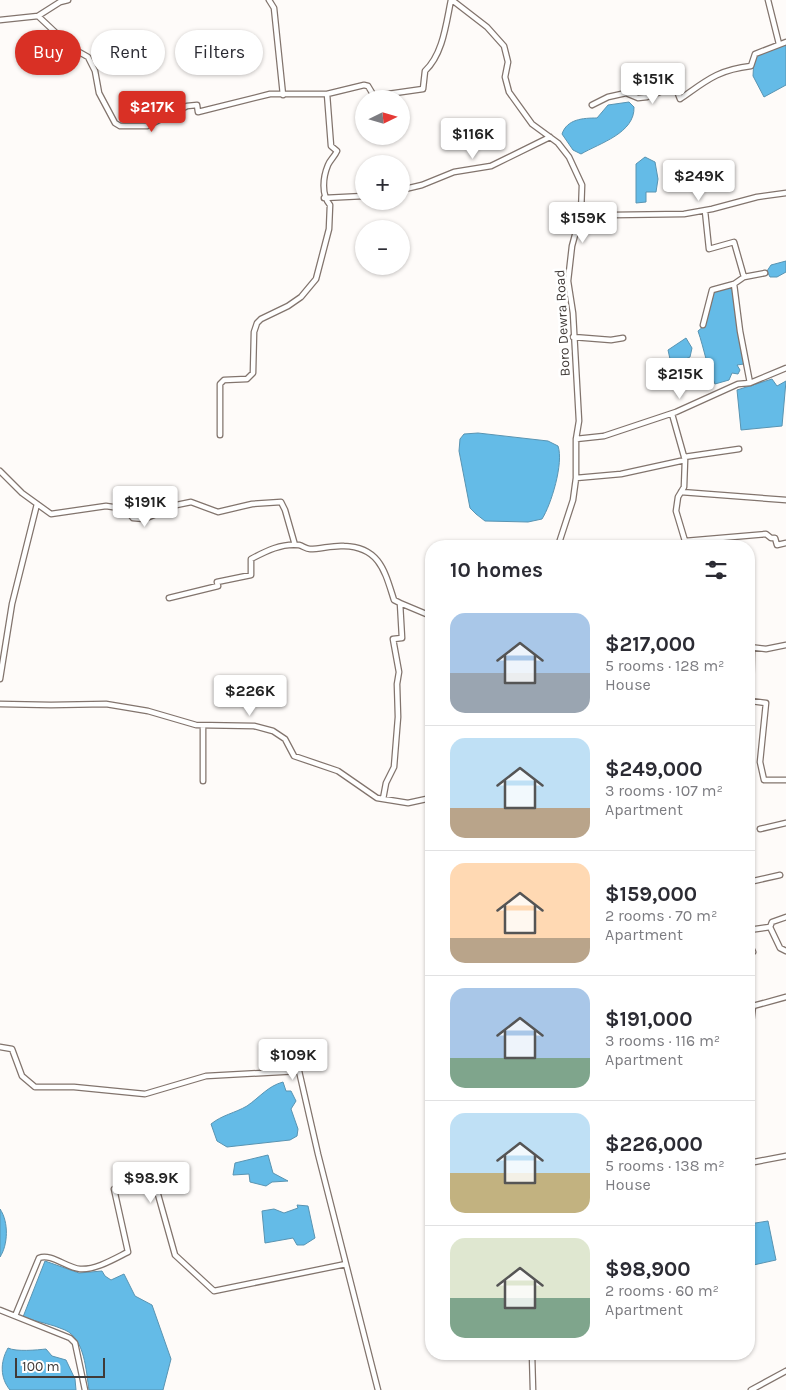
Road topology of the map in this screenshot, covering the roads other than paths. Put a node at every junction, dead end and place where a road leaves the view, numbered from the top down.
1 (68, 0) edge
2 (269, 0) edge
3 (452, 0) edge
4 (768, 0) edge
5 (38, 16) junction
6 (0, 20) edge
7 (786, 42) edge
8 (779, 44) junction
9 (327, 94) junction
10 (282, 95) junction
11 (592, 105) dead end
12 (550, 137) junction
13 (410, 188) edge
14 (786, 192) edge
15 (355, 196) edge
16 (324, 198) junction
17 (706, 210) junction
18 (613, 215) dead end
19 (765, 273) dead end
20 (744, 278) junction
21 (734, 284) junction
22 (703, 325) dead end
23 (573, 337) junction
24 (623, 338) dead end
25 (786, 368) edge
26 (750, 383) junction
27 (672, 414) junction
28 (220, 435) dead end
29 (576, 439) junction
30 (739, 449) dead end
31 (684, 458) junction
32 (0, 471) edge
33 (576, 478) junction
34 (681, 492) junction
35 (786, 500) edge
36 (37, 504) junction
37 (560, 540) edge
38 (685, 540) edge
39 (697, 540) edge
40 (786, 543) edge
41 (295, 545) junction
42 (170, 598) dead end
43 (400, 603) junction
44 (425, 613) edge
45 (786, 645) edge
46 (755, 648) edge
47 (0, 679) edge
48 (755, 701) edge
49 (0, 704) edge
50 (203, 726) junction
51 (786, 780) edge
52 (203, 781) dead end
53 (383, 799) junction
54 (425, 799) edge
55 (786, 823) edge
56 (760, 829) dead end
57 (780, 876) dead end
58 (755, 881) edge
59 (786, 917) edge
60 (770, 927) junction
61 (755, 929) edge
62 (786, 951) edge
63 (786, 997) edge
64 (755, 1005) edge
65 (0, 1047) edge
66 (786, 1156) edge
67 (755, 1162) edge
68 (346, 1264) junction
69 (0, 1310) edge
70 (15, 1316) junction
71 (532, 1360) edge
72 (786, 1371) edge
73 (85, 1390) edge
74 (378, 1390) edge
75 (533, 1390) edge
76 (751, 1390) edge

1 - 5 street
2 - 10 street
3 - 9 street
3 - 12 street, Boro Dewra Road
4 - 8 street
5 - 6 street
5 - 10 street
7 - 8 street
8 - 11 street
9 - 10 street
9 - 16 street
12 - 13 street
12 - 23 street, Boro Dewra Road
14 - 17 street
15 - 16 street
16 - 28 street
17 - 18 street
17 - 20 street
19 - 20 street
20 - 21 street
21 - 22 street
21 - 26 street
23 - 24 street
23 - 29 street, Boro Dewra Road
25 - 26 street
26 - 27 street
27 - 29 street
27 - 31 street
29 - 33 street, Boro Dewra Road
30 - 31 street
31 - 33 street
31 - 34 street
32 - 36 street
33 - 37 street, Boro Dewra Road
34 - 35 street
34 - 38 street
36 - 41 street
36 - 47 street
39 - 40 street
41 - 42 street
41 - 43 street
43 - 44 street
43 - 53 street
45 - 46 street
48 - 51 street
49 - 50 street
50 - 52 street
50 - 53 street
53 - 54 street
55 - 56 street
57 - 58 street
59 - 60 street
60 - 61 street
60 - 62 street
63 - 64 street
65 - 68 street
66 - 67 street
68 - 70 street
68 - 74 street
69 - 70 street
70 - 73 street
71 - 75 street
72 - 76 street

